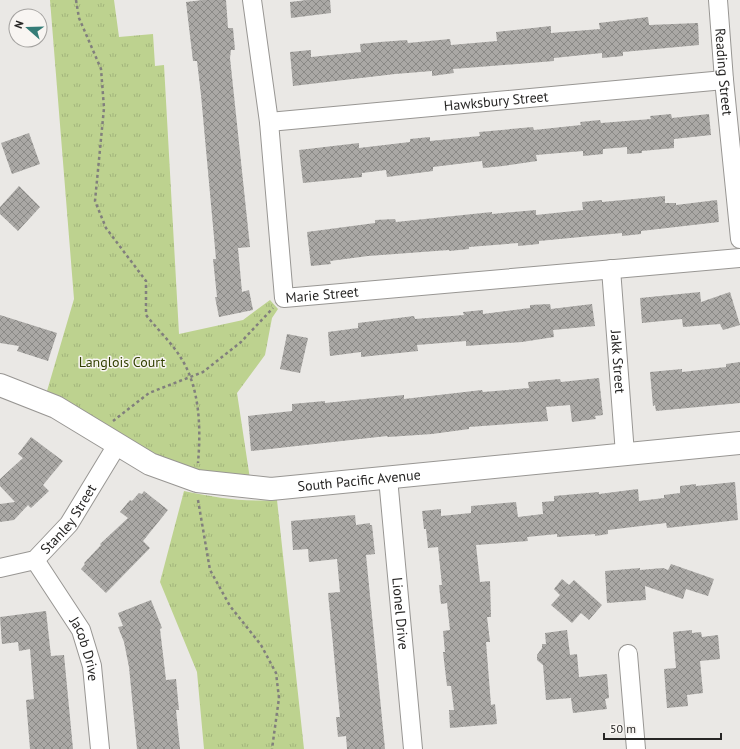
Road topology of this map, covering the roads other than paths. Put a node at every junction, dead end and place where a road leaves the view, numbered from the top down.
1 (252, 0) edge
2 (718, 0) edge
3 (724, 80) junction
4 (269, 122) junction
5 (740, 239) edge
6 (740, 258) edge
7 (611, 269) junction
8 (0, 385) edge
9 (740, 443) edge
10 (117, 445) junction
11 (625, 454) junction
12 (388, 478) junction
13 (35, 560) junction
14 (0, 568) edge
15 (628, 654) dead end
16 (100, 749) edge
17 (413, 749) edge
18 (636, 749) edge

1 - 4 street, Marie Street
2 - 3 street, Reading Street
3 - 4 street, Hawksbury Street
3 - 5 street, Reading Street
4 - 7 street, Marie Street
6 - 7 street
7 - 11 street, Jakk Street
8 - 10 street, South Pacific Avenue
9 - 11 street, South Pacific Avenue
10 - 12 street, South Pacific Avenue
10 - 13 street, Stanley Street
11 - 12 street, South Pacific Avenue
12 - 17 street, Lionel Drive
13 - 14 street, Stanley Street
13 - 16 street, Jacob Drive
15 - 18 street

